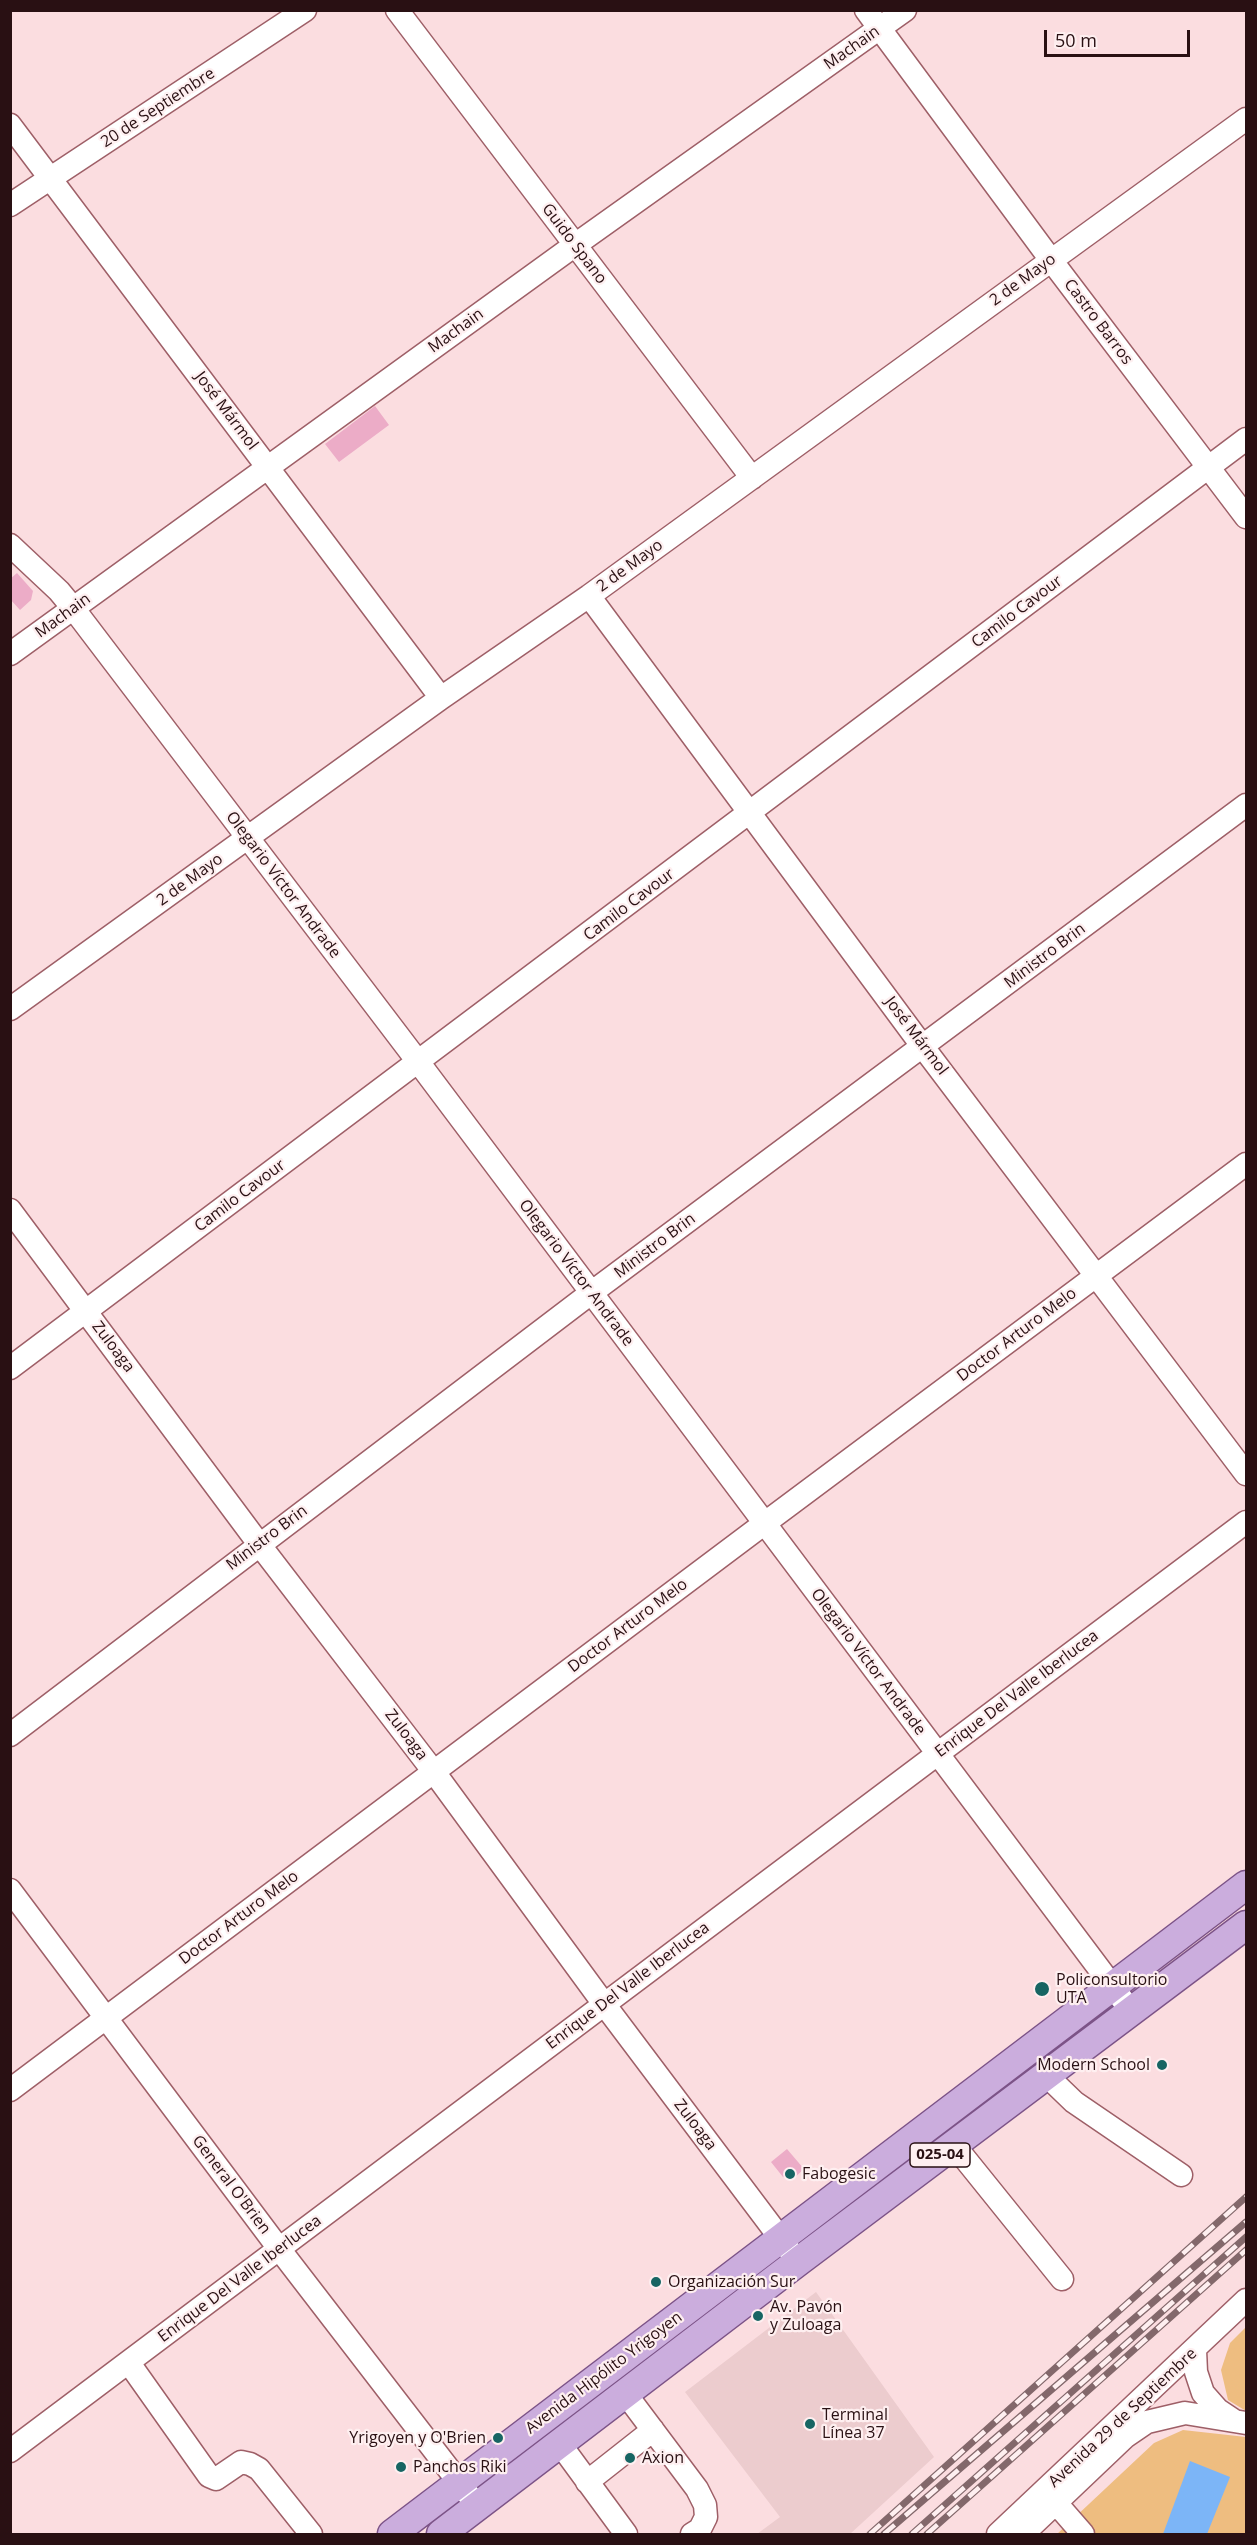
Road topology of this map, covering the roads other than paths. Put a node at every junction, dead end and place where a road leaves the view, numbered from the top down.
1 (305, 10) edge
2 (397, 10) edge
3 (904, 10) edge
4 (873, 19) edge
5 (1246, 119) edge
6 (10, 124) edge
7 (52, 178) junction
8 (10, 205) edge
9 (575, 245) junction
10 (1051, 260) junction
11 (1246, 440) edge
12 (268, 467) junction
13 (1209, 467) junction
14 (752, 478) junction
15 (1246, 517) edge
16 (10, 545) edge
17 (589, 596) junction
18 (73, 608) junction
19 (10, 654) edge
20 (441, 698) junction
21 (1246, 805) edge
22 (751, 813) junction
23 (247, 838) junction
24 (10, 1009) edge
25 (923, 1047) junction
26 (418, 1063) junction
27 (1246, 1164) edge
28 (10, 1210) edge
29 (1098, 1276) junction
30 (591, 1293) junction
31 (86, 1312) junction
32 (10, 1368) edge
33 (1246, 1474) edge
34 (765, 1522) junction
35 (1246, 1522) edge
36 (259, 1544) junction
37 (10, 1736) edge
38 (936, 1754) junction
39 (434, 1772) junction
40 (1246, 1885) edge
41 (10, 1890) edge
42 (1246, 1925) edge
43 (1113, 1986) junction
44 (604, 2004) junction
45 (1131, 2011) junction
46 (106, 2017) junction
47 (1046, 2075) junction
48 (10, 2090) edge
49 (954, 2145) junction
50 (1181, 2175) dead end
51 (780, 2238) junction
52 (280, 2250) junction
53 (799, 2261) junction
54 (1062, 2279) dead end
55 (1246, 2300) edge
56 (1195, 2350) junction
57 (129, 2363) junction
58 (625, 2393) junction
59 (1242, 2422) edge
60 (653, 2430) junction
61 (560, 2444) junction
62 (10, 2451) edge
63 (587, 2482) junction
64 (459, 2483) junction
65 (1054, 2505) junction
66 (478, 2507) junction
67 (311, 2535) edge
68 (392, 2535) edge
69 (441, 2535) edge
70 (626, 2535) edge
71 (692, 2535) edge
72 (998, 2535) edge
73 (1023, 2535) edge
74 (1083, 2535) edge

1 - 7 street, 20 de Septiembre
2 - 9 street, Guido Spano
3 - 4 street, Machain
4 - 9 street, Machain
4 - 10 street, Castro Barros
5 - 10 street, 2 de Mayo
6 - 7 street, José Mármol
7 - 8 street, 20 de Septiembre
7 - 12 street, José Mármol
9 - 12 street, Machain
9 - 14 street, Guido Spano
10 - 13 street, Castro Barros
10 - 14 street, 2 de Mayo
11 - 13 street, Camilo Cavour
12 - 18 street, Machain
12 - 20 street, José Mármol
13 - 15 street, Castro Barros
13 - 22 street, Camilo Cavour
14 - 17 street, 2 de Mayo
16 - 18 street, Olegario Víctor Andrade
17 - 20 street, 2 de Mayo
17 - 22 street, José Mármol
18 - 19 street, Machain
18 - 23 street, Olegario Víctor Andrade
20 - 23 street, 2 de Mayo
21 - 25 street, Ministro Brin
22 - 25 street, José Mármol
22 - 26 street, Camilo Cavour
23 - 24 street, 2 de Mayo
23 - 26 street, Olegario Víctor Andrade
25 - 29 street, José Mármol
25 - 30 street, Ministro Brin
26 - 30 street, Olegario Víctor Andrade
26 - 31 street, Camilo Cavour
27 - 29 street, Doctor Arturo Melo
28 - 31 street, Zuloaga
29 - 33 street, José Mármol
29 - 34 street, Doctor Arturo Melo
30 - 34 street, Olegario Víctor Andrade
30 - 36 street, Ministro Brin
31 - 32 street, Camilo Cavour
31 - 36 street, Zuloaga
34 - 38 street, Olegario Víctor Andrade
34 - 39 street, Doctor Arturo Melo
35 - 38 street, Enrique Del Valle Iberlucea
36 - 37 street, Ministro Brin
36 - 39 street, Zuloaga
38 - 43 street, Olegario Víctor Andrade
38 - 44 street, Enrique Del Valle Iberlucea
39 - 44 street, Zuloaga
39 - 46 street, Doctor Arturo Melo
40 - 43 main road, Avenida Hipólito Yrigoyen / 025-04
41 - 46 street, General O'Brien
42 - 45 main road, Avenida Hipólito Yrigoyen / 025-04
43 - 45 street, Olegario Víctor Andrade
43 - 51 main road, Avenida Hipólito Yrigoyen / 025-04
44 - 51 street, Zuloaga
44 - 52 street, Enrique Del Valle Iberlucea
45 - 47 main road, Avenida Hipólito Yrigoyen / 025-04
46 - 48 street, Doctor Arturo Melo
46 - 52 street, General O'Brien
47 - 49 main road, Avenida Hipólito Yrigoyen / 025-04
47 - 50 street
49 - 53 main road, Avenida Hipólito Yrigoyen / 025-04
49 - 54 street
51 - 53 street, Zuloaga
51 - 64 main road, Avenida Hipólito Yrigoyen / 025-04
52 - 57 street, Enrique Del Valle Iberlucea
52 - 64 street, General O'Brien
53 - 58 main road, Avenida Hipólito Yrigoyen / 025-04
55 - 56 street, Avenida 29 de Septiembre
56 - 59 street
56 - 72 street, Avenida 29 de Septiembre
57 - 62 street, Enrique Del Valle Iberlucea
57 - 67 street
58 - 60 street
58 - 61 main road, Avenida Hipólito Yrigoyen / 025-04
59 - 65 street, Avenida 29 de Septiembre
60 - 63 street
60 - 71 street
61 - 63 street
61 - 66 main road, Avenida Hipólito Yrigoyen / 025-04
63 - 70 street
64 - 66 street, General O'Brien
64 - 68 main road, Avenida Hipólito Yrigoyen / 025-04
65 - 73 street, Avenida 29 de Septiembre
65 - 74 street
66 - 69 main road, Avenida Hipólito Yrigoyen / 025-04

